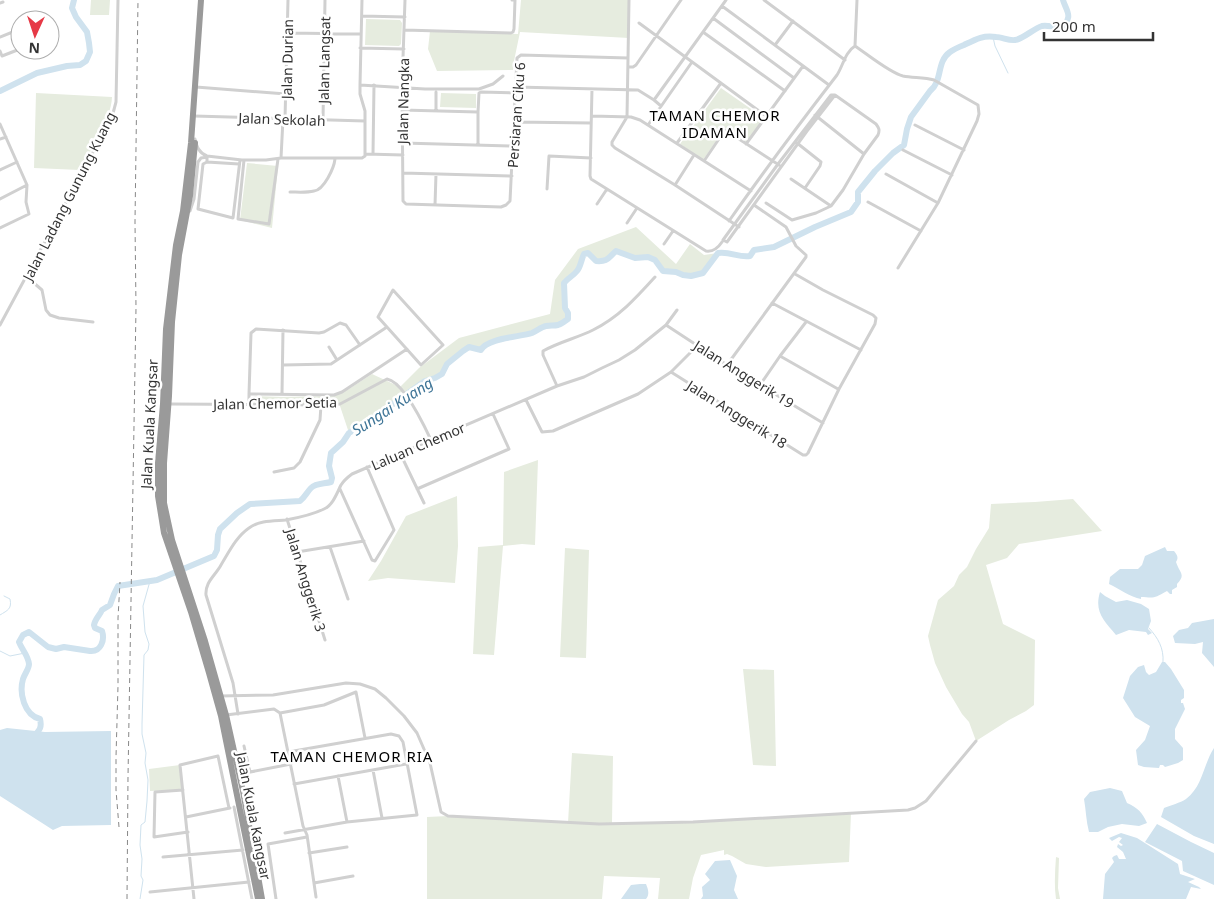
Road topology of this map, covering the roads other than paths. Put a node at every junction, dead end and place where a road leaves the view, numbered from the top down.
1 (118, 0) edge
2 (201, 0) edge
3 (205, 0) edge
4 (288, 0) edge
5 (325, 0) edge
6 (362, 0) edge
7 (406, 0) edge
8 (513, 0) edge
9 (630, 0) edge
10 (681, 0) edge
11 (726, 0) edge
12 (764, 0) edge
13 (857, 0) edge
14 (722, 6) junction
15 (362, 16) junction
16 (405, 17) junction
17 (713, 18) junction
18 (793, 21) junction
19 (639, 23) dead end
20 (404, 30) junction
21 (703, 32) junction
22 (287, 33) junction
23 (324, 34) junction
24 (361, 34) junction
25 (657, 36) junction
26 (775, 45) junction
27 (855, 46) junction
28 (360, 48) junction
29 (404, 49) junction
30 (0, 51) edge
31 (10, 53) edge
32 (685, 57) junction
33 (628, 58) junction
34 (845, 60) junction
35 (692, 62) junction
36 (803, 66) junction
37 (628, 67) junction
38 (503, 76) dead end
39 (794, 78) junction
40 (721, 83) junction
41 (360, 85) junction
42 (374, 85) junction
43 (829, 85) junction
44 (402, 87) junction
45 (516, 87) junction
46 (197, 88) junction
47 (592, 89) junction
48 (627, 90) junction
49 (784, 91) junction
50 (436, 92) dead end
51 (516, 93) junction
52 (286, 94) junction
53 (654, 100) junction
54 (661, 106) junction
55 (402, 110) junction
56 (436, 111) junction
57 (478, 112) junction
58 (196, 116) junction
59 (592, 116) junction
60 (766, 116) junction
61 (816, 116) junction
62 (627, 117) junction
63 (284, 119) junction
64 (323, 120) junction
65 (365, 121) junction
66 (515, 122) junction
67 (592, 123) junction
68 (0, 124) edge
69 (648, 125) junction
70 (915, 125) dead end
71 (6, 137) junction
72 (0, 139) edge
73 (196, 139) junction
74 (797, 142) junction
75 (403, 143) junction
76 (677, 143) junction
77 (746, 144) junction
78 (478, 145) junction
79 (514, 146) junction
80 (903, 150) dead end
81 (964, 150) junction
82 (373, 154) junction
83 (864, 154) junction
84 (365, 155) junction
85 (403, 155) junction
86 (694, 155) junction
87 (207, 156) junction
88 (591, 158) junction
89 (280, 159) junction
90 (334, 159) junction
91 (704, 161) junction
92 (772, 161) junction
93 (17, 162) junction
94 (207, 162) junction
95 (241, 162) junction
96 (779, 166) junction
97 (0, 170) edge
98 (403, 173) junction
99 (436, 174) junction
100 (886, 174) dead end
101 (952, 175) junction
102 (512, 176) junction
103 (791, 179) dead end
104 (675, 185) junction
105 (27, 186) junction
106 (805, 188) junction
107 (547, 189) dead end
108 (608, 189) junction
109 (751, 190) junction
110 (290, 192) dead end
111 (0, 199) edge
112 (868, 202) dead end
113 (766, 203) dead end
114 (938, 203) junction
115 (597, 204) dead end
116 (435, 205) junction
117 (754, 205) junction
118 (831, 206) junction
119 (637, 208) junction
120 (186, 219) junction
121 (729, 221) junction
122 (626, 223) dead end
123 (734, 224) junction
124 (738, 226) junction
125 (0, 228) edge
126 (673, 231) junction
127 (921, 231) junction
128 (722, 241) junction
129 (664, 244) dead end
130 (898, 268) dead end
131 (795, 274) junction
132 (27, 277) junction
133 (655, 277) dead end
134 (772, 303) junction
135 (677, 310) dead end
136 (93, 322) dead end
137 (806, 322) junction
138 (666, 324) junction
139 (0, 325) edge
140 (387, 327) junction
141 (283, 330) junction
142 (360, 345) junction
143 (698, 345) junction
144 (329, 347) dead end
145 (407, 349) junction
146 (861, 350) junction
147 (780, 356) junction
148 (337, 360) junction
149 (282, 365) junction
150 (727, 365) junction
151 (671, 372) junction
152 (760, 385) junction
153 (557, 386) junction
154 (838, 389) junction
155 (249, 394) junction
156 (282, 394) junction
157 (526, 400) junction
158 (166, 404) junction
159 (248, 404) junction
160 (321, 405) junction
161 (493, 414) junction
162 (823, 423) junction
163 (431, 440) junction
164 (400, 454) junction
165 (367, 467) junction
166 (274, 472) dead end
167 (340, 489) junction
168 (417, 489) junction
169 (424, 503) dead end
170 (288, 519) junction
171 (364, 541) junction
172 (330, 547) junction
173 (297, 552) junction
174 (348, 599) dead end
175 (325, 640) dead end
176 (236, 695) junction
177 (218, 697) junction
178 (280, 713) junction
179 (238, 714) junction
180 (226, 715) junction
181 (365, 738) junction
182 (976, 741) dead end
183 (244, 746) dead end
184 (288, 752) junction
185 (291, 764) junction
186 (406, 764) junction
187 (373, 770) junction
188 (250, 772) junction
189 (240, 774) junction
190 (338, 776) junction
191 (294, 784) junction
192 (183, 790) junction
193 (243, 791) junction
194 (237, 807) junction
195 (229, 808) junction
196 (186, 817) junction
197 (382, 818) junction
198 (249, 820) junction
199 (348, 822) junction
200 (305, 830) junction
201 (188, 832) junction
202 (285, 833) dead end
203 (307, 837) junction
204 (347, 847) dead end
205 (242, 850) junction
206 (310, 853) junction
207 (190, 854) junction
208 (163, 857) dead end
209 (353, 876) dead end
210 (249, 882) junction
211 (314, 883) junction
212 (193, 888) junction
213 (150, 892) dead end
214 (316, 897) dead end
215 (194, 899) edge
216 (252, 899) edge
217 (258, 899) edge
218 (262, 899) edge
219 (276, 899) edge

1 - 132 street, Jalan Ladang Gunung Kuang
2 - 46 highway, Jalan Kuala Kangsar
3 - 46 highway, Jalan Kuala Kangsar
4 - 22 street, Jalan Durian
5 - 23 street, Jalan Langsat
6 - 15 street
7 - 16 street, Jalan Nangka
8 - 20 street
9 - 33 street
10 - 25 street
11 - 14 street
12 - 18 street
13 - 27 street
14 - 17 street
14 - 26 street
15 - 16 street
15 - 24 street
16 - 20 street, Jalan Nangka
17 - 21 street
17 - 39 street
18 - 26 street
18 - 34 street
19 - 25 street
20 - 29 street, Jalan Nangka
21 - 32 street
21 - 49 street
22 - 23 street
22 - 52 street, Jalan Durian
23 - 24 street
23 - 64 street, Jalan Langsat
24 - 28 street
25 - 32 street
25 - 37 street
26 - 36 street
27 - 34 street
27 - 81 street
28 - 29 street
28 - 41 street
29 - 44 street, Jalan Nangka
30 - 31 street
32 - 35 street
32 - 53 street
33 - 37 street
33 - 45 street, Persiaran Ciku 6
34 - 43 street
35 - 40 street
35 - 54 street
36 - 39 street
36 - 43 street
37 - 48 street
38 - 44 street
39 - 49 street
40 - 60 street
40 - 76 street
41 - 42 street
41 - 65 street
42 - 44 street
42 - 82 street
43 - 92 street
44 - 55 street, Jalan Nangka
45 - 47 street
45 - 51 street, Persiaran Ciku 6
46 - 52 street
46 - 58 highway, Jalan Kuala Kangsar
47 - 48 street
47 - 59 street
48 - 53 street
48 - 62 street
49 - 60 street
50 - 56 street
51 - 57 street
51 - 66 street, Persiaran Ciku 6
52 - 63 street, Jalan Durian
53 - 54 street
54 - 69 street
55 - 56 street
55 - 75 street, Jalan Nangka
56 - 57 street
57 - 78 street
58 - 63 street, Jalan Sekolah
58 - 73 highway, Jalan Kuala Kangsar
58 - 158 highway, Jalan Kuala Kangsar
59 - 62 street
59 - 67 street
60 - 77 street
61 - 74 street
61 - 83 street
61 - 83 street
62 - 69 street
62 - 104 street
63 - 64 street, Jalan Sekolah
63 - 89 street, Jalan Durian
64 - 65 street, Jalan Sekolah
65 - 84 street
66 - 67 street
66 - 79 street, Persiaran Ciku 6
67 - 88 street
68 - 71 street
69 - 76 street
70 - 81 street
71 - 72 street
71 - 93 street
73 - 87 street
73 - 120 highway, Jalan Kuala Kangsar
74 - 96 street
74 - 106 street
75 - 78 street
75 - 85 street, Jalan Nangka
76 - 86 street
77 - 91 street
77 - 92 street
78 - 79 street
79 - 102 street, Persiaran Ciku 6
80 - 101 street
81 - 101 street
82 - 84 street
82 - 85 street
83 - 118 street
84 - 90 street
85 - 98 street, Jalan Nangka
86 - 91 street
86 - 104 street
87 - 94 street
87 - 95 street
87 - 120 street
88 - 107 street
88 - 108 street
89 - 90 street
89 - 95 street
89 - 95 street, Jalan Durian
90 - 110 street
91 - 109 street
92 - 96 street
92 - 109 street
93 - 97 street
93 - 105 street
94 - 95 street
94 - 95 street
96 - 117 street
96 - 123 street
98 - 99 street
98 - 116 street, Jalan Nangka
99 - 102 street
99 - 116 street
100 - 114 street
101 - 114 street
102 - 116 street, Persiaran Ciku 6
103 - 106 street
104 - 121 street
105 - 111 street
105 - 125 street
106 - 118 street
108 - 115 street
108 - 119 street
109 - 121 street
112 - 127 street
113 - 118 street
114 - 127 street
117 - 124 street
117 - 131 street
119 - 122 street
119 - 126 street
120 - 158 highway, Jalan Kuala Kangsar
121 - 123 street
123 - 124 street
123 - 128 street
124 - 128 street
126 - 128 street
126 - 129 street
127 - 130 street
131 - 134 street
131 - 146 street
132 - 136 street
132 - 139 street, Jalan Ladang Gunung Kuang
133 - 153 street
134 - 137 street
134 - 150 street
135 - 138 street, Laluan Chemor
137 - 146 street
137 - 147 street
138 - 143 street, Jalan Anggerik 19
138 - 153 street, Laluan Chemor
140 - 142 street
140 - 145 street
140 - 145 street
141 - 142 street
141 - 149 street
141 - 155 street
142 - 148 street
143 - 150 street, Jalan Anggerik 19
143 - 151 street
144 - 148 street
145 - 156 street
146 - 154 street
147 - 152 street
147 - 154 street
148 - 149 street
149 - 156 street
150 - 152 street, Jalan Anggerik 19
151 - 157 street
151 - 162 street, Jalan Anggerik 18
152 - 162 street, Jalan Anggerik 19
153 - 157 street, Laluan Chemor
154 - 162 street
155 - 156 street
155 - 159 street
157 - 161 street, Laluan Chemor
158 - 159 street, Jalan Chemor Setia
158 - 177 highway, Jalan Kuala Kangsar
159 - 160 street, Jalan Chemor Setia
160 - 163 street, Jalan Chemor Setia
160 - 166 street
161 - 163 street, Laluan Chemor
161 - 168 street
163 - 164 street, Laluan Chemor
164 - 165 street, Laluan Chemor
164 - 168 street
165 - 167 street, Laluan Chemor
165 - 171 street
167 - 170 street, Laluan Chemor
167 - 171 street
168 - 169 street
170 - 173 street, Jalan Anggerik 3
170 - 176 street, Laluan Chemor
171 - 172 street
172 - 173 street
172 - 174 street
173 - 175 street, Jalan Anggerik 3
176 - 177 street
176 - 179 street
176 - 182 street
177 - 180 highway, Jalan Kuala Kangsar
177 - 194 highway, Jalan Kuala Kangsar
178 - 179 street
178 - 181 street
178 - 184 street
179 - 180 street
180 - 189 highway, Jalan Kuala Kangsar
181 - 184 street
181 - 186 street
183 - 188 street
184 - 185 street
185 - 188 street
185 - 191 street
186 - 187 street
186 - 197 street
187 - 190 street
187 - 197 street
188 - 189 street
189 - 193 highway, Jalan Kuala Kangsar
190 - 191 street
190 - 199 street
191 - 200 street
192 - 195 street
192 - 196 street
192 - 201 street
193 - 194 highway
193 - 198 highway, Jalan Kuala Kangsar
194 - 195 street
194 - 198 highway
194 - 205 street
194 - 217 highway, Jalan Kuala Kangsar
195 - 196 street
196 - 201 street
197 - 199 street
198 - 218 highway, Jalan Kuala Kangsar
199 - 200 street
200 - 202 street
200 - 203 street
201 - 207 street
203 - 206 street
203 - 219 street
204 - 206 street
205 - 207 street
205 - 210 street
206 - 211 street
207 - 208 street
207 - 212 street
209 - 211 street
210 - 212 street
210 - 216 street
211 - 214 street
212 - 213 street
212 - 215 street

